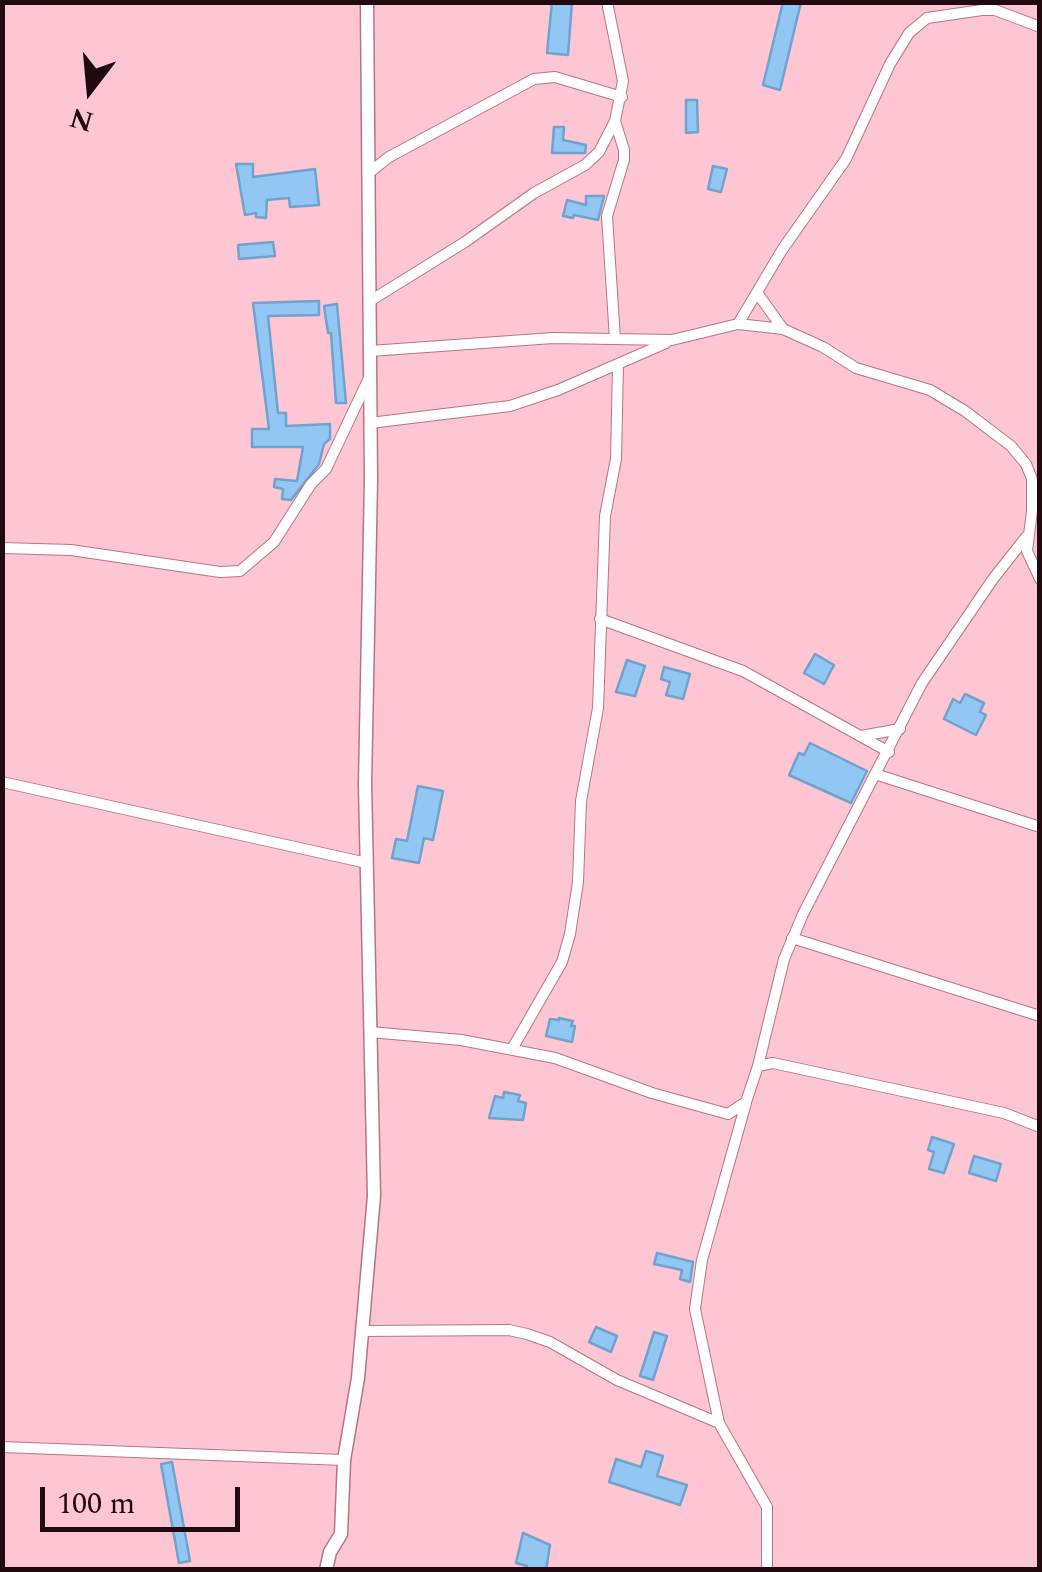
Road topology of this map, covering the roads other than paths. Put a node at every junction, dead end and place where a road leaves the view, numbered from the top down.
1 (368, 2) edge
2 (607, 2) edge
3 (1040, 27) edge
4 (622, 97) junction
5 (616, 122) junction
6 (370, 172) junction
7 (758, 294) junction
8 (370, 300) junction
9 (738, 324) junction
10 (782, 329) junction
11 (615, 339) junction
12 (672, 340) junction
13 (370, 351) junction
14 (618, 364) junction
15 (370, 377) junction
16 (370, 424) junction
17 (1027, 536) junction
18 (2, 548) edge
19 (1040, 579) edge
20 (600, 619) junction
21 (900, 729) junction
22 (860, 736) junction
23 (888, 752) junction
24 (874, 774) junction
25 (2, 782) edge
26 (1040, 813) edge
27 (1036, 826) edge
28 (367, 863) junction
29 (792, 938) junction
30 (1040, 1016) edge
31 (370, 1032) junction
32 (512, 1048) junction
33 (758, 1066) junction
34 (746, 1102) junction
35 (1040, 1127) edge
36 (363, 1331) junction
37 (719, 1423) junction
38 (2, 1446) edge
39 (344, 1460) junction
40 (326, 1570) edge
41 (767, 1570) edge

1 - 6 street
2 - 4 street
3 - 7 street
4 - 5 street
4 - 6 street
5 - 8 street
5 - 11 street
6 - 8 street
7 - 9 street
7 - 10 street
8 - 13 street
9 - 10 street
9 - 12 street
10 - 17 street
11 - 12 street
11 - 13 street
12 - 14 street
13 - 15 street
14 - 16 street
14 - 20 street
15 - 16 street
15 - 18 street
16 - 28 street
17 - 19 street
17 - 21 street
20 - 22 street
20 - 32 street
21 - 22 street
21 - 23 street
22 - 23 street
23 - 24 street
24 - 27 street
24 - 29 street
25 - 28 street
26 - 27 street
28 - 31 street
29 - 30 street
29 - 33 street
31 - 32 street
31 - 36 street
32 - 34 street
33 - 34 street
33 - 35 street
34 - 37 street
36 - 37 street
36 - 39 street
37 - 41 street
38 - 39 street
39 - 40 street

